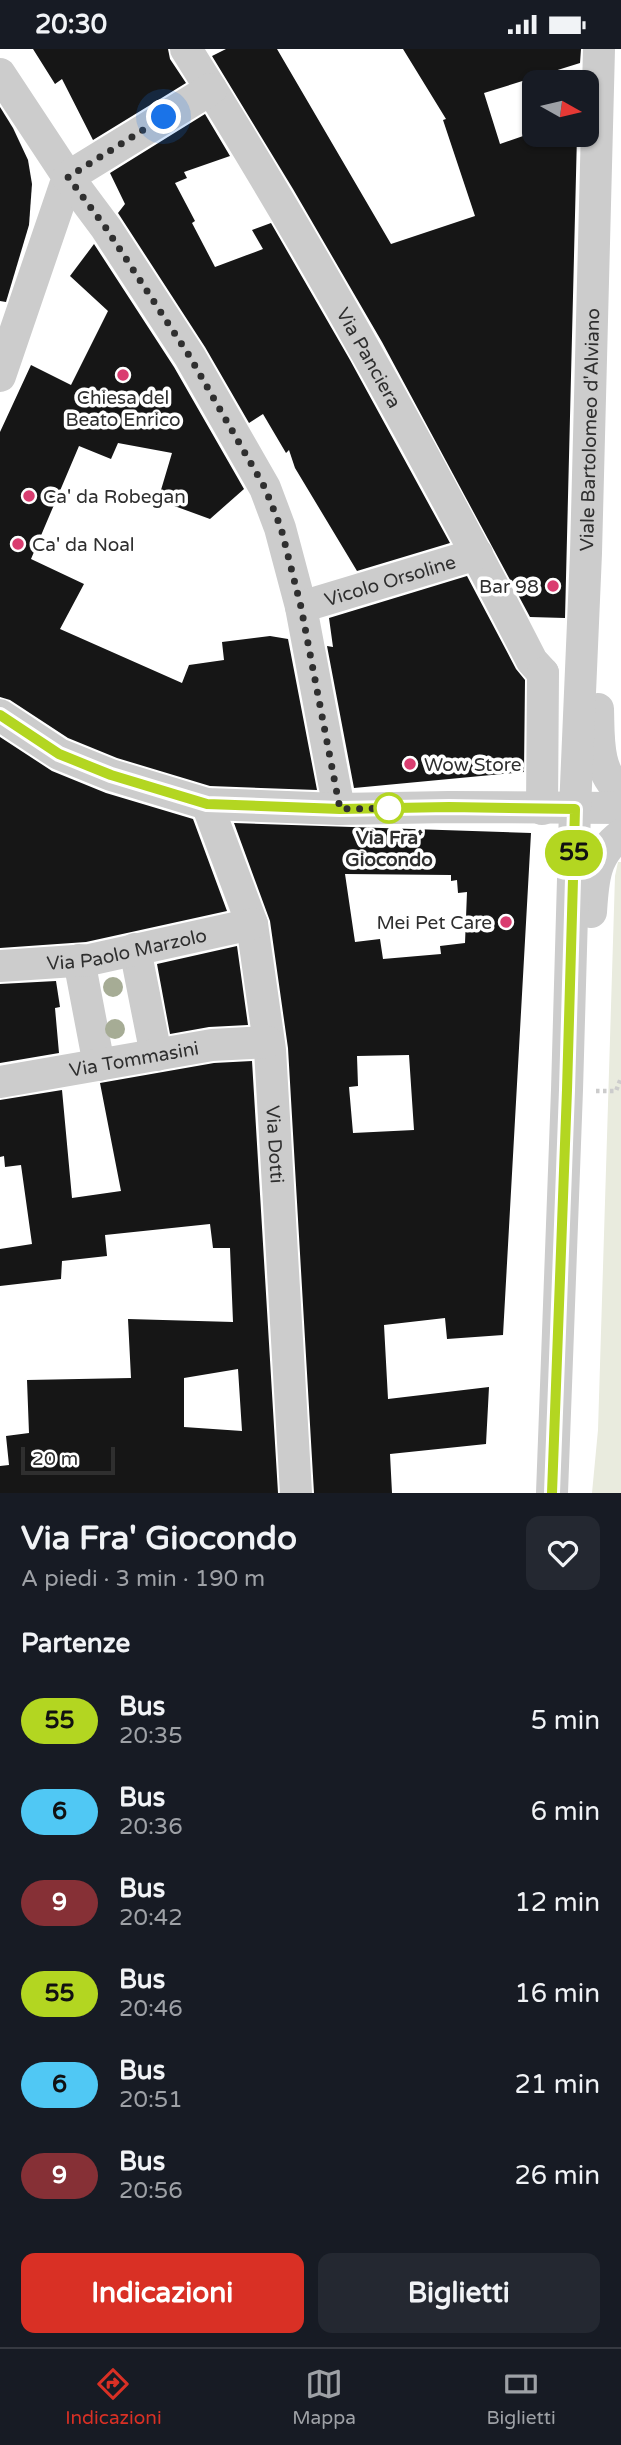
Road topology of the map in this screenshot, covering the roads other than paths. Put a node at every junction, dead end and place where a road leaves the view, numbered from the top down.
1 (186, 49) edge
2 (599, 49) edge
3 (0, 74) edge
4 (211, 89) junction
5 (68, 177) junction
6 (0, 376) edge
7 (477, 554) junction
8 (301, 607) junction
9 (583, 646) junction
10 (543, 673) junction
11 (0, 715) edge
12 (621, 792) edge
13 (207, 804) junction
14 (621, 808) edge
15 (340, 809) junction
16 (542, 809) junction
17 (575, 809) junction
18 (621, 835) edge
19 (252, 924) junction
20 (135, 950) junction
21 (79, 960) junction
22 (0, 966) edge
23 (268, 1042) junction
24 (156, 1055) junction
25 (99, 1065) junction
26 (0, 1082) edge
27 (567, 1090) junction
28 (296, 1493) edge
29 (552, 1493) edge

1 - 4 street, Via Panciera
2 - 9 street, Viale Bartolomeo d'Alviano
3 - 5 street
4 - 5 street
4 - 7 street, Via Panciera
5 - 6 street
5 - 8 street
7 - 8 street, Vicolo Orsoline
7 - 10 street, Via Panciera
8 - 15 street
9 - 10 street
9 - 12 street
9 - 17 street, Viale Bartolomeo d'Alviano
10 - 16 street
11 - 13 street
13 - 15 street
13 - 19 street, Via Dotti
14 - 17 street
15 - 16 street
16 - 17 street
17 - 27 street, Viale Bartolomeo d'Alviano
18 - 27 street
19 - 20 street, Via Paolo Marzolo
19 - 23 street, Via Dotti
20 - 21 street, Via Paolo Marzolo
20 - 24 street
21 - 22 street, Via Paolo Marzolo
21 - 25 street
23 - 24 street, Via Tommasini
23 - 28 street, Via Dotti
24 - 25 street, Via Tommasini
25 - 26 street, Via Tommasini
27 - 29 street

